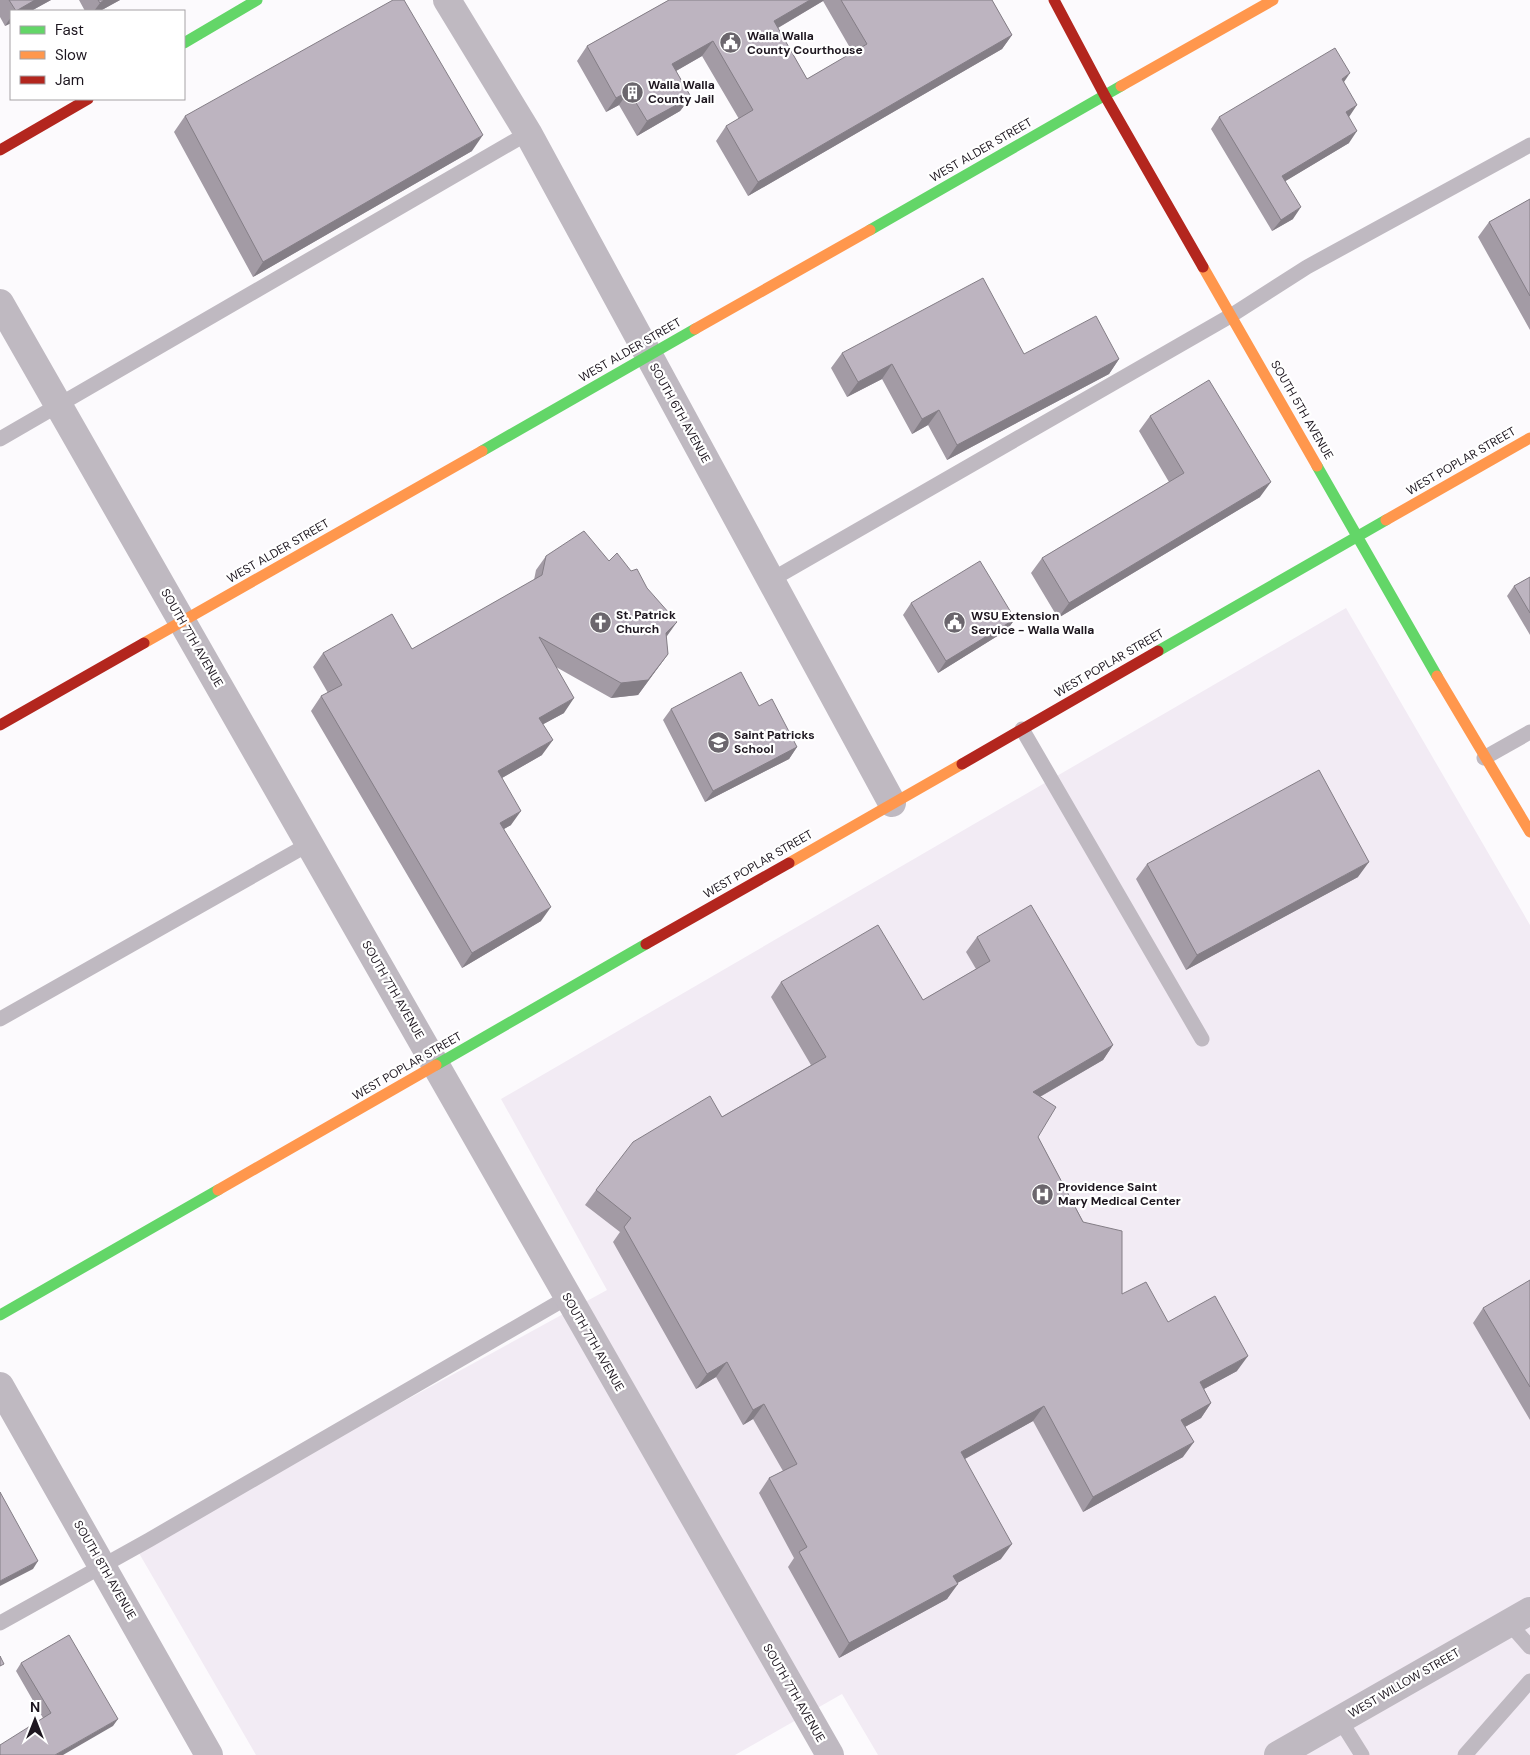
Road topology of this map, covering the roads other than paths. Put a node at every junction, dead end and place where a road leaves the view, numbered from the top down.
1 (257, 0) edge
2 (447, 0) edge
3 (1054, 0) edge
4 (1273, 0) edge
5 (185, 42) edge
6 (1105, 96) junction
7 (86, 100) edge
8 (528, 133) junction
9 (1530, 145) edge
10 (0, 150) edge
11 (0, 303) edge
12 (1232, 315) junction
13 (649, 355) junction
14 (58, 405) junction
15 (1530, 438) edge
16 (0, 439) edge
17 (1358, 536) junction
18 (771, 580) junction
19 (182, 621) junction
20 (0, 725) edge
21 (1022, 729) junction
22 (1530, 732) edge
23 (1484, 758) junction
24 (892, 803) junction
25 (1530, 832) edge
26 (309, 844) junction
27 (0, 1019) edge
28 (1202, 1039) dead end
29 (435, 1065) junction
30 (568, 1297) junction
31 (0, 1315) edge
32 (0, 1386) edge
33 (102, 1566) junction
34 (1520, 1617) edge
35 (0, 1623) edge
36 (1530, 1647) edge
37 (1530, 1681) edge
38 (1340, 1720) junction
39 (209, 1755) edge
40 (830, 1755) edge
41 (1278, 1755) edge
42 (1362, 1755) edge
43 (1465, 1755) edge

1 - 5 main road
2 - 8 street, SOUTH 6TH AVENUE
3 - 6 main road, SOUTH 5TH AVENUE
4 - 6 main road, WEST ALDER STREET
6 - 12 main road, SOUTH 5TH AVENUE
6 - 13 main road, WEST ALDER STREET
7 - 10 main road
8 - 13 street, SOUTH 6TH AVENUE
8 - 14 lane
9 - 12 lane
11 - 14 street, SOUTH 7TH AVENUE
12 - 17 main road, SOUTH 5TH AVENUE
12 - 18 lane
13 - 18 street, SOUTH 6TH AVENUE
13 - 19 main road, WEST ALDER STREET
14 - 16 lane
14 - 19 street, SOUTH 7TH AVENUE
15 - 17 main road, WEST POPLAR STREET
17 - 21 main road, WEST POPLAR STREET
17 - 23 main road, SOUTH 5TH AVENUE
18 - 24 street, SOUTH 6TH AVENUE
19 - 20 main road, WEST ALDER STREET
19 - 26 street, SOUTH 7TH AVENUE
21 - 24 main road, WEST POPLAR STREET
21 - 28 lane
22 - 23 lane
23 - 25 main road, SOUTH 5TH AVENUE
24 - 29 main road, WEST POPLAR STREET
26 - 27 lane
26 - 29 street, SOUTH 7TH AVENUE
29 - 30 street, SOUTH 7TH AVENUE
29 - 31 main road, WEST POPLAR STREET
30 - 33 lane
30 - 40 street, SOUTH 7TH AVENUE
32 - 33 street, SOUTH 8TH AVENUE
33 - 35 lane
33 - 39 street, SOUTH 8TH AVENUE
34 - 36 lane
34 - 38 street, WEST WILLOW STREET
37 - 43 lane
38 - 41 street, WEST WILLOW STREET
38 - 42 lane

